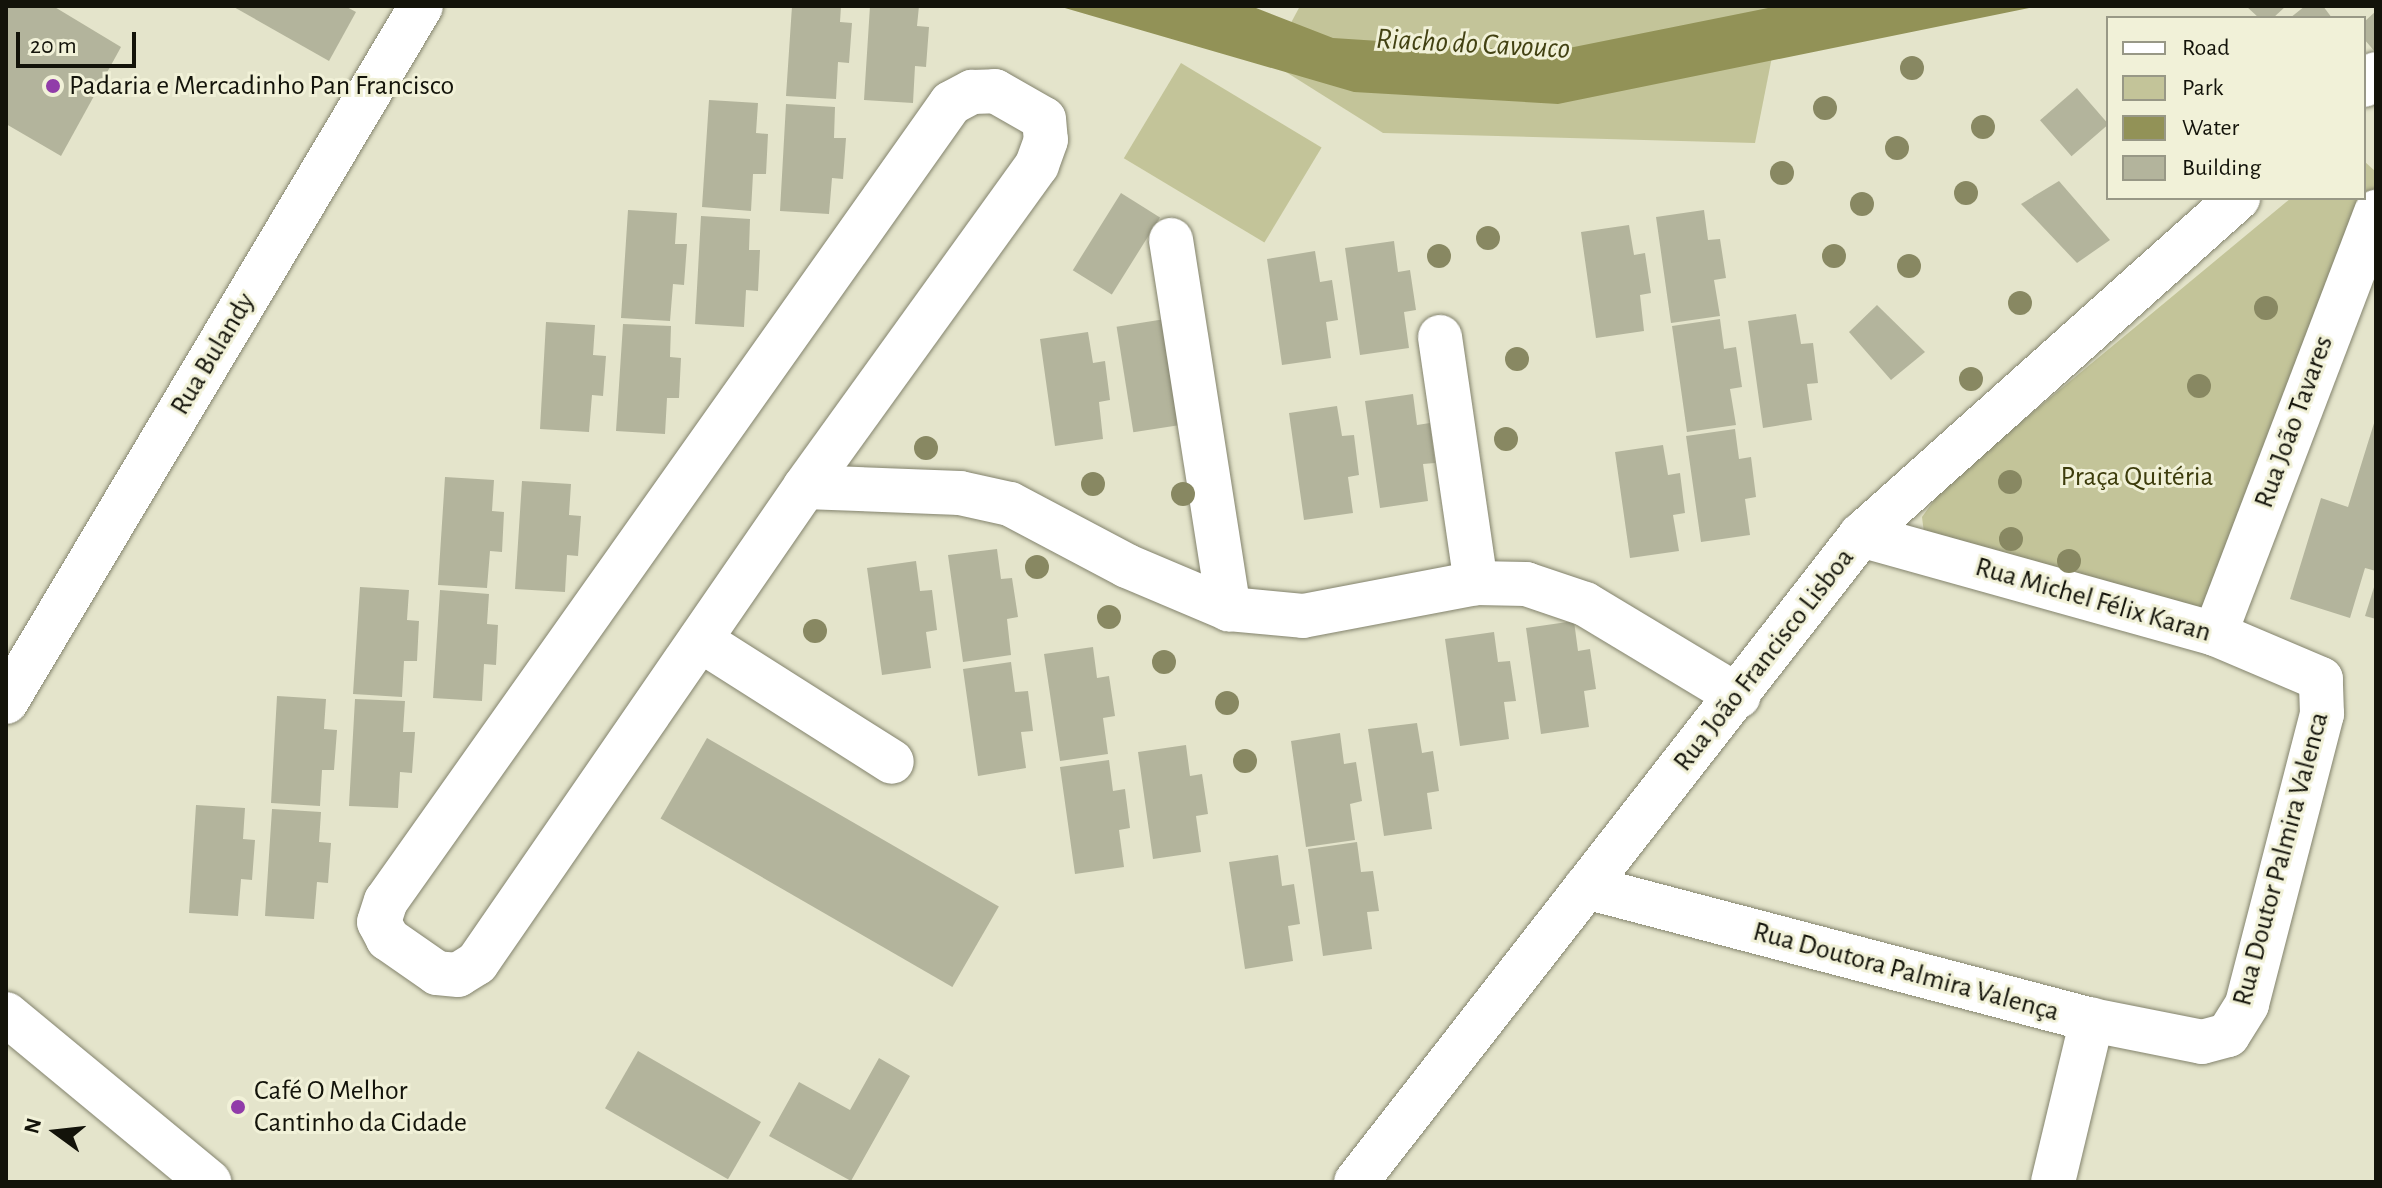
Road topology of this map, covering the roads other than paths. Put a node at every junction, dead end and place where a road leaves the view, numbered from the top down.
1 (421, 6) edge
2 (2236, 200) edge
3 (2376, 212) edge
4 (1171, 240) dead end
5 (1440, 337) dead end
6 (805, 487) junction
7 (1861, 535) junction
8 (1476, 583) junction
9 (1229, 609) junction
10 (2215, 634) junction
11 (700, 640) junction
12 (2321, 679) joint
13 (1738, 696) junction
14 (6, 702) edge
15 (892, 762) dead end
16 (1586, 887) junction
17 (6, 1014) edge
18 (2092, 1020) junction
19 (2228, 1035) joint
20 (209, 1182) edge
21 (1356, 1182) edge
22 (2053, 1182) edge

1 - 14 street, Rua Bulandy
2 - 7 street, Rua João Francisco Lisboa
3 - 10 street, Rua João Tavares
4 - 9 street
5 - 8 street
6 - 9 street
6 - 11 street
6 - 11 street
7 - 10 street, Rua Michel Félix Karan
7 - 13 street, Rua João Francisco Lisboa
8 - 9 street
8 - 13 street
10 - 12 street, Rua Michel Félix Karan
11 - 15 street
12 - 19 street, Rua Doutor Palmira Valenca
13 - 16 street, Rua João Francisco Lisboa
16 - 18 street, Rua Doutora Palmira Valença
16 - 21 street, Rua João Francisco Lisboa
17 - 20 street
18 - 19 street, Rua Doutora Palmira Valença
18 - 22 street

